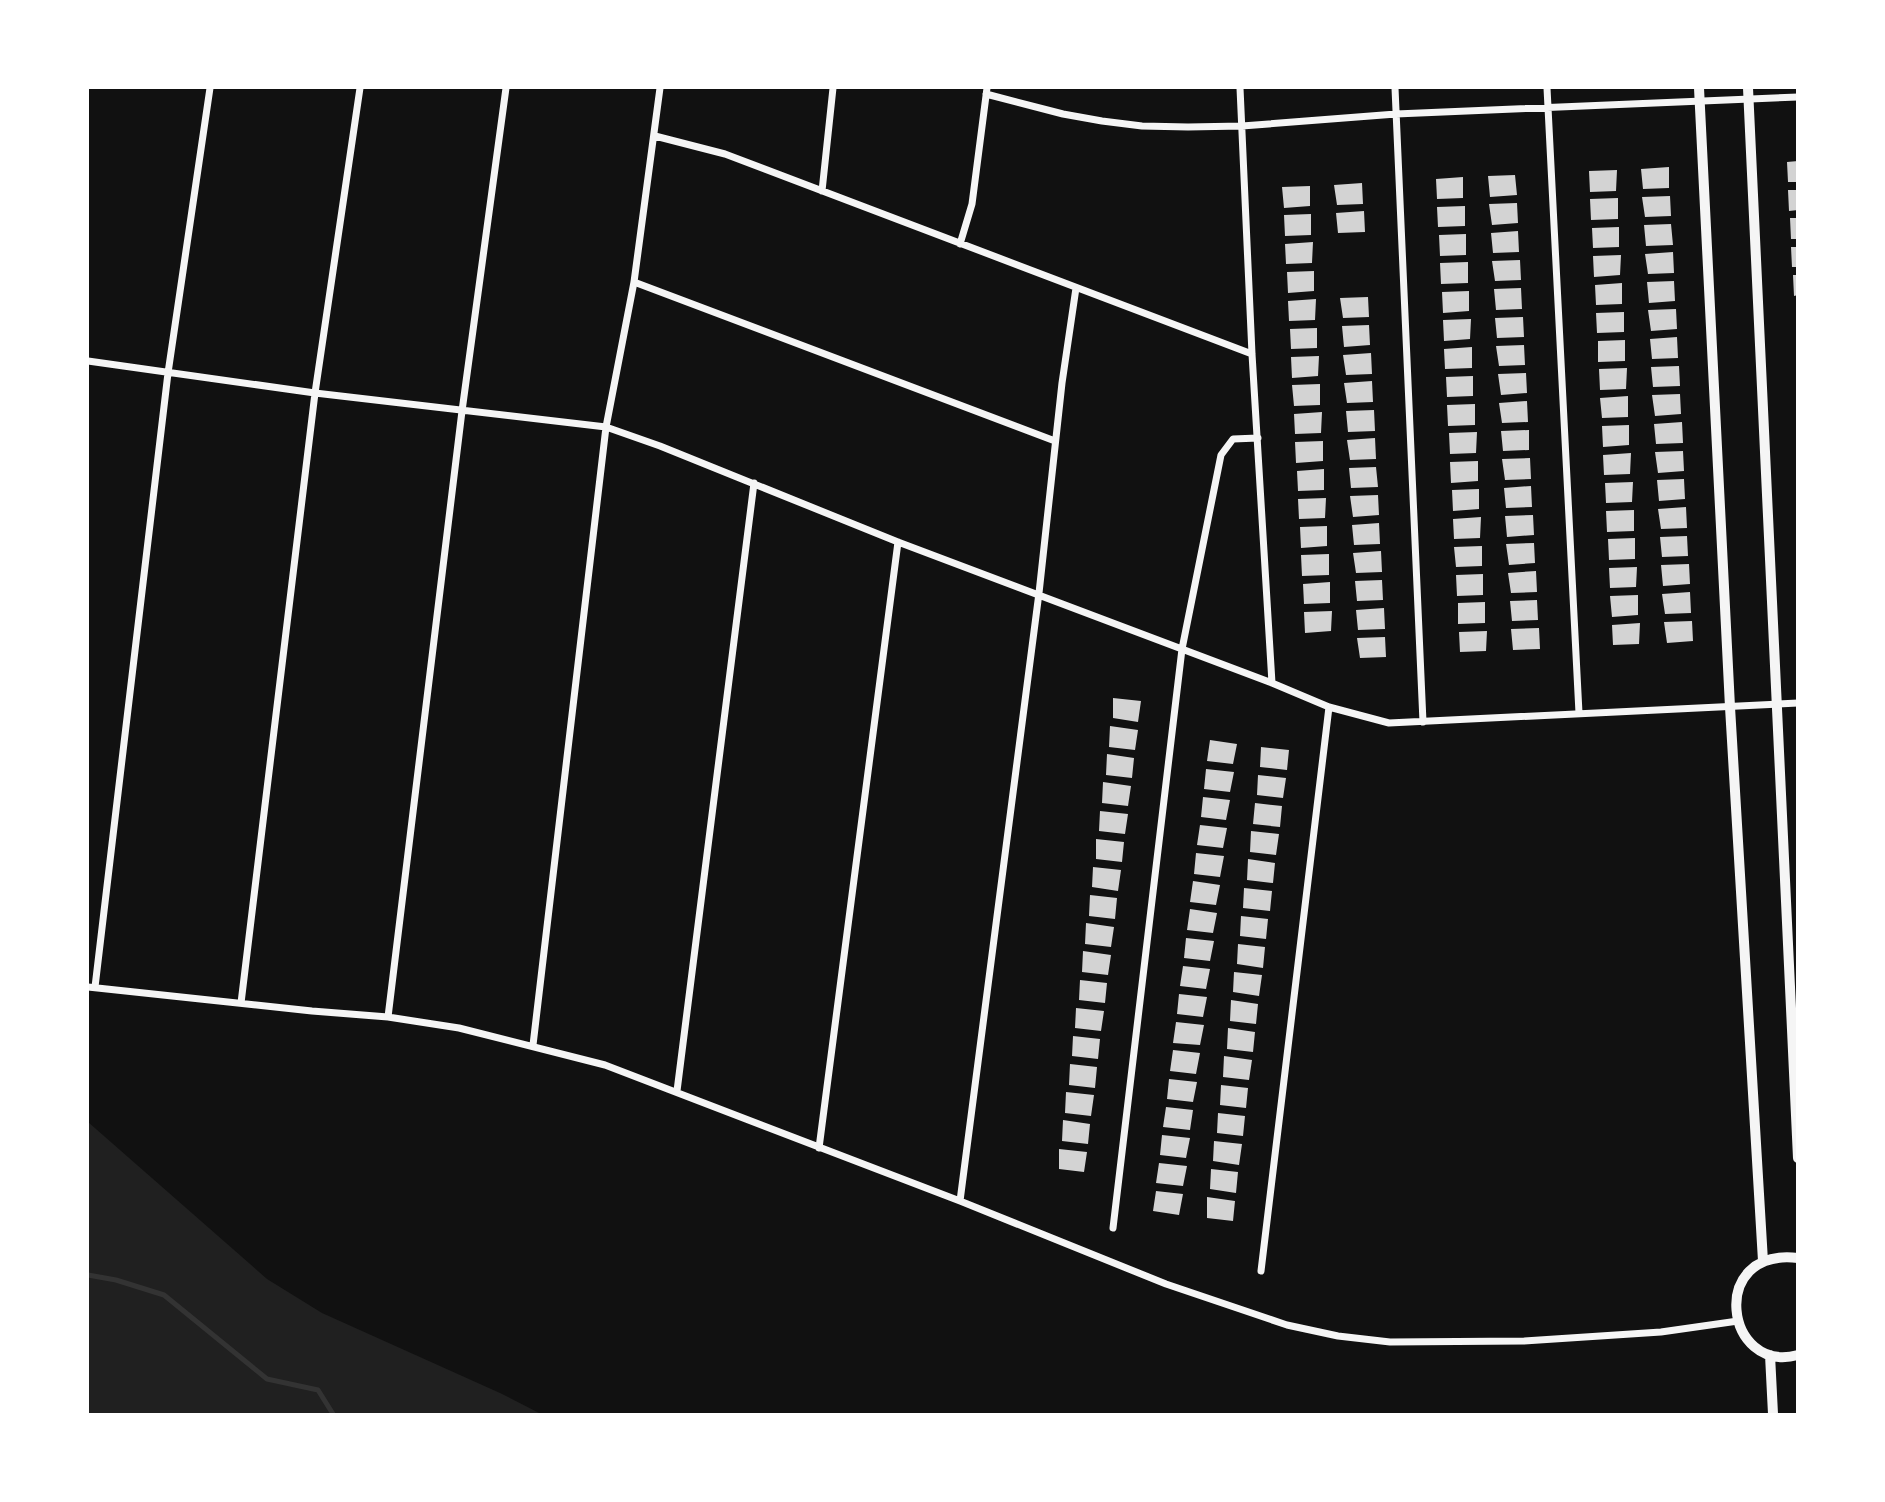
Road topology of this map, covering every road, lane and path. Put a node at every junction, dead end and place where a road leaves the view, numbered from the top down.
1 (210, 88) edge
2 (360, 88) edge
3 (506, 88) edge
4 (660, 88) edge
5 (833, 88) edge
6 (1240, 88) edge
7 (1395, 88) edge
8 (1547, 88) edge
9 (1699, 88) edge
10 (1748, 88) edge
11 (986, 91) edge
12 (1797, 97) edge
13 (1748, 100) junction
14 (1700, 102) junction
15 (1548, 109) junction
16 (1396, 114) junction
17 (1242, 126) junction
18 (655, 136) junction
19 (822, 191) junction
20 (960, 244) junction
21 (634, 282) junction
22 (1076, 288) junction
23 (1252, 354) junction
24 (88, 361) edge
25 (168, 373) junction
26 (315, 393) junction
27 (462, 411) junction
28 (606, 427) junction
29 (1258, 438) junction
30 (1055, 441) junction
31 (754, 484) junction
32 (898, 542) junction
33 (1039, 593) junction
34 (1182, 649) junction
35 (1272, 683) junction
36 (1797, 703) edge
37 (1776, 705) junction
38 (1329, 708) junction
39 (1730, 708) junction
40 (1579, 713) junction
41 (1423, 722) junction
42 (91, 987) edge
43 (241, 1003) junction
44 (388, 1017) junction
45 (533, 1045) junction
46 (677, 1091) junction
47 (820, 1148) junction
48 (1797, 1158) edge
49 (960, 1201) junction
50 (1113, 1228) dead end
51 (1797, 1258) edge
52 (1763, 1261) junction
53 (1261, 1271) dead end
54 (1738, 1321) junction
55 (1770, 1355) junction
56 (1797, 1355) edge
57 (1773, 1415) edge

1 - 25 street
2 - 26 street
3 - 27 street
4 - 18 street
5 - 19 street
6 - 17 street
7 - 16 street
8 - 15 street
9 - 14 street
10 - 13 street
11 - 17 street
11 - 20 street
12 - 13 street
13 - 14 street
13 - 37 street
14 - 15 street
14 - 39 street
15 - 16 street
15 - 40 street
16 - 17 street
16 - 41 street
17 - 23 street
18 - 19 street
18 - 21 street
19 - 20 street
20 - 22 street
21 - 28 street
21 - 30 street
22 - 23 street
22 - 30 street
23 - 29 street
24 - 25 street
25 - 26 street
25 - 42 street
26 - 27 street
26 - 43 street
27 - 28 street
27 - 44 street
28 - 31 street
28 - 45 street
29 - 34 street
29 - 35 street
30 - 33 street
31 - 32 street
31 - 46 street
32 - 33 street
32 - 47 street
33 - 34 street
33 - 49 street
34 - 35 street
34 - 50 street
35 - 38 street
36 - 37 street
37 - 39 street
37 - 48 street
38 - 41 street
38 - 53 street
39 - 40 street
39 - 52 street
40 - 41 street
42 - 43 street
43 - 44 street
44 - 45 street
45 - 46 street
46 - 47 street
47 - 49 street
49 - 54 street
51 - 52 street
52 - 54 street
54 - 55 street
55 - 56 street
55 - 57 street

